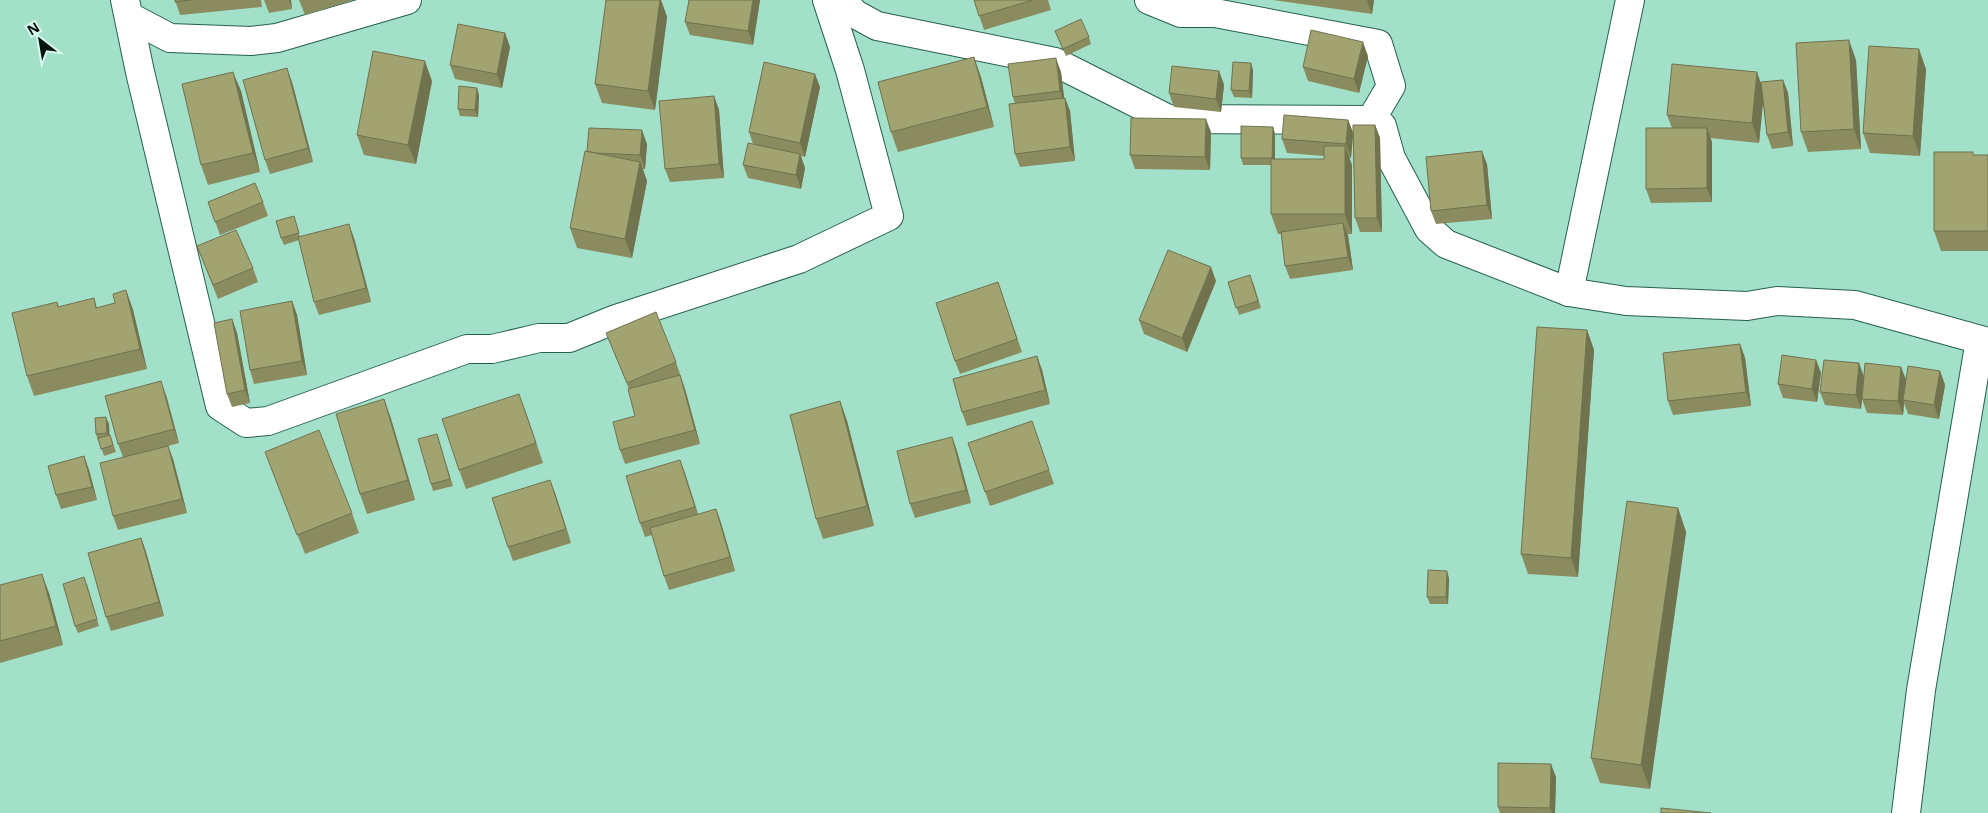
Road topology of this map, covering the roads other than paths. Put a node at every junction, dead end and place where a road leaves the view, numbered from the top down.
1 (407, 0) edge
2 (827, 0) edge
3 (842, 0) edge
4 (1149, 0) edge
5 (1630, 0) edge
6 (128, 8) edge
7 (170, 38) junction
8 (140, 72) junction
9 (1371, 120) junction
10 (1569, 292) junction
11 (1984, 341) edge
12 (1906, 813) edge

1 - 7 street
2 - 8 street
3 - 9 street
4 - 9 street
5 - 10 street
6 - 7 street
6 - 8 street
7 - 8 street
9 - 10 street
10 - 11 street
11 - 12 street

